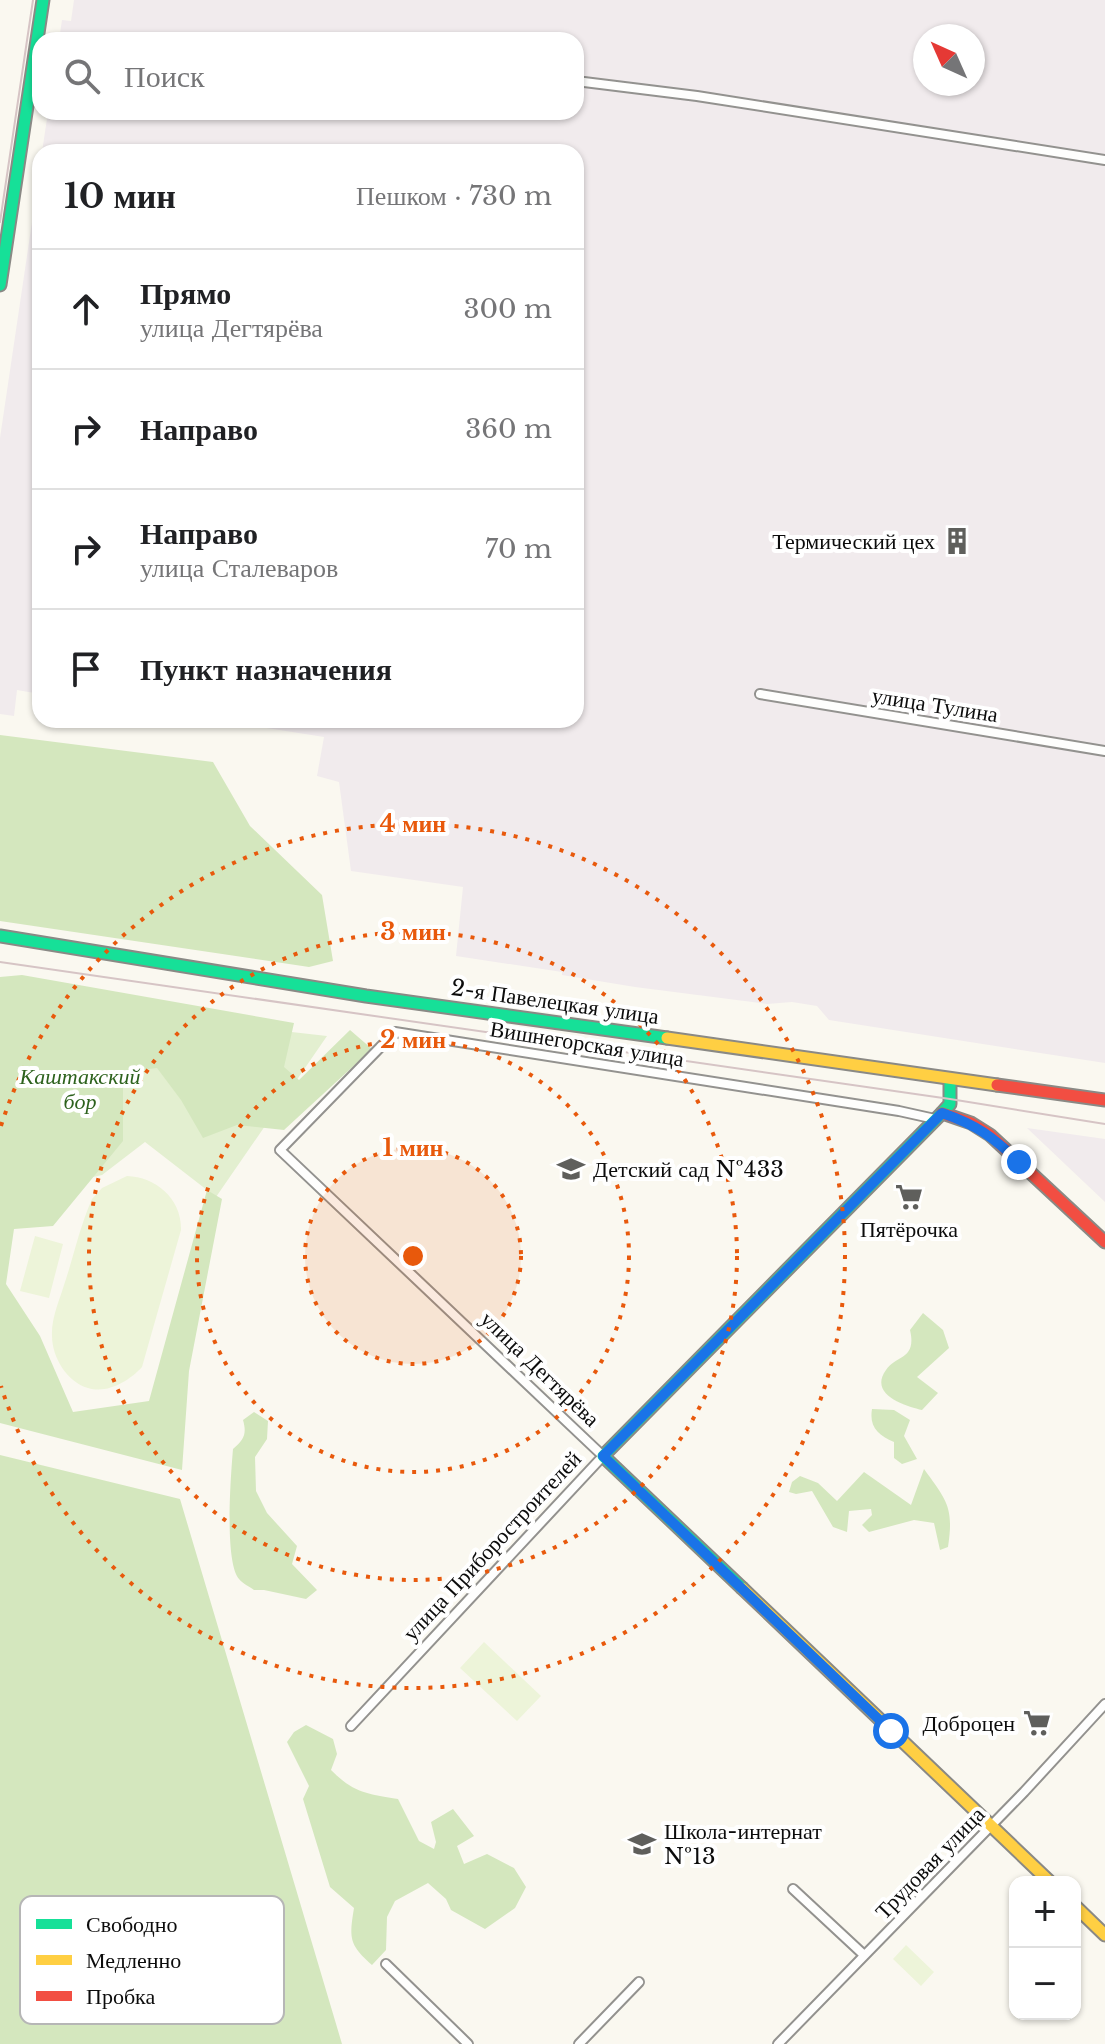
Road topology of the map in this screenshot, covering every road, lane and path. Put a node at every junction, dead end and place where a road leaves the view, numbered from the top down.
1 (43, 0) edge
2 (38, 32) edge
3 (32, 73) edge
4 (584, 82) edge
5 (1105, 160) edge
6 (0, 285) edge
7 (760, 694) dead end
8 (1105, 751) edge
9 (0, 936) edge
10 (950, 1080) junction
11 (1105, 1100) edge
12 (938, 1116) junction
13 (280, 1150) joint
14 (1105, 1242) edge
15 (603, 1456) junction
16 (1105, 1704) edge
17 (351, 1726) dead end
18 (991, 1826) junction
19 (1044, 1876) edge
20 (793, 1889) dead end
21 (1081, 1912) edge
22 (1105, 1935) edge
23 (864, 1955) junction
24 (386, 1964) dead end
25 (639, 1982) dead end
26 (468, 2044) edge
27 (579, 2044) edge
28 (778, 2044) edge

1 - 2 main road
3 - 6 main road
4 - 5 street
7 - 8 street, улица Тулина
9 - 10 main road, 2-я Павелецкая улица
10 - 11 main road, 2-я Павелецкая улица
10 - 12 main road
12 - 13 street, Вишнегорская улица
12 - 14 main road
12 - 15 main road, улица Приборостроителей
13 - 15 street, улица Дегтярёва
15 - 17 street, улица Приборостроителей
15 - 18 main road, улица Дегтярёва
16 - 18 street, Трудовая улица
18 - 19 main road, улица Дегтярёва
18 - 23 street, Трудовая улица
20 - 23 street
21 - 22 main road
23 - 28 street, Трудовая улица
24 - 26 street
25 - 27 street

